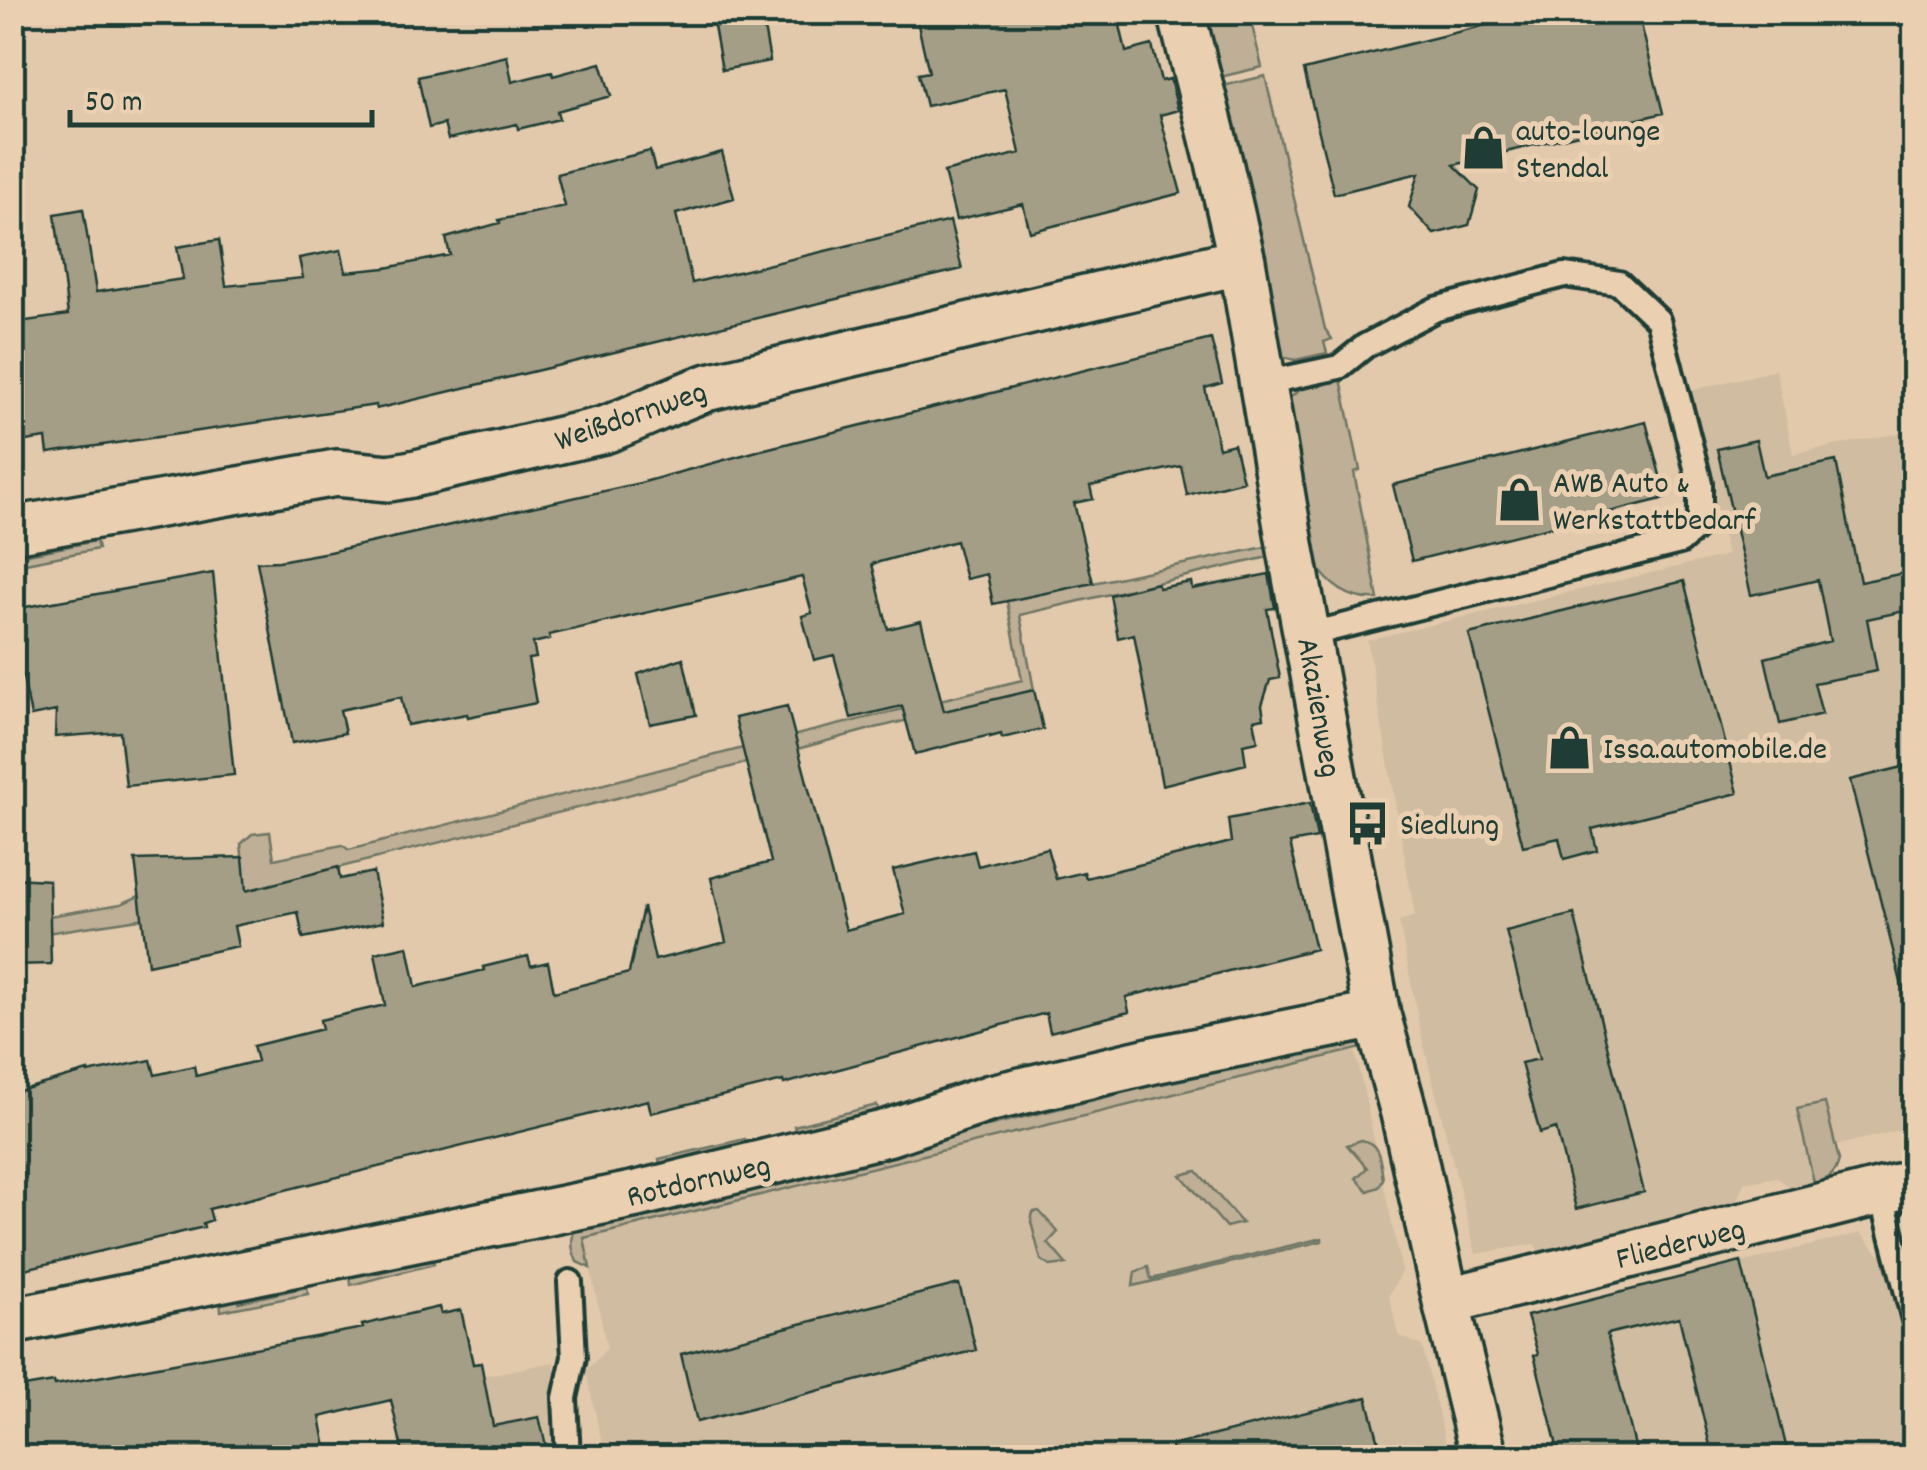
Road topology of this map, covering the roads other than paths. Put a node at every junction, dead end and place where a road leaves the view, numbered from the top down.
1 (1181, 12) edge
2 (1242, 261) junction
3 (1264, 383) junction
4 (12, 530) edge
5 (1308, 635) junction
6 (1378, 1015) junction
7 (1898, 1188) edge
8 (570, 1282) dead end
9 (1446, 1301) junction
10 (12, 1320) edge
11 (1914, 1320) edge
12 (568, 1458) edge
13 (1484, 1458) edge

1 - 2 street, Akazienweg
2 - 3 street, Akazienweg
2 - 4 street, Weißdornweg
3 - 5 street, Akazienweg
3 - 5 lane
5 - 6 street, Akazienweg
6 - 9 street, Akazienweg
6 - 10 street, Rotdornweg
7 - 9 street, Fliederweg
7 - 11 lane
8 - 12 lane
9 - 13 street, Akazienweg

